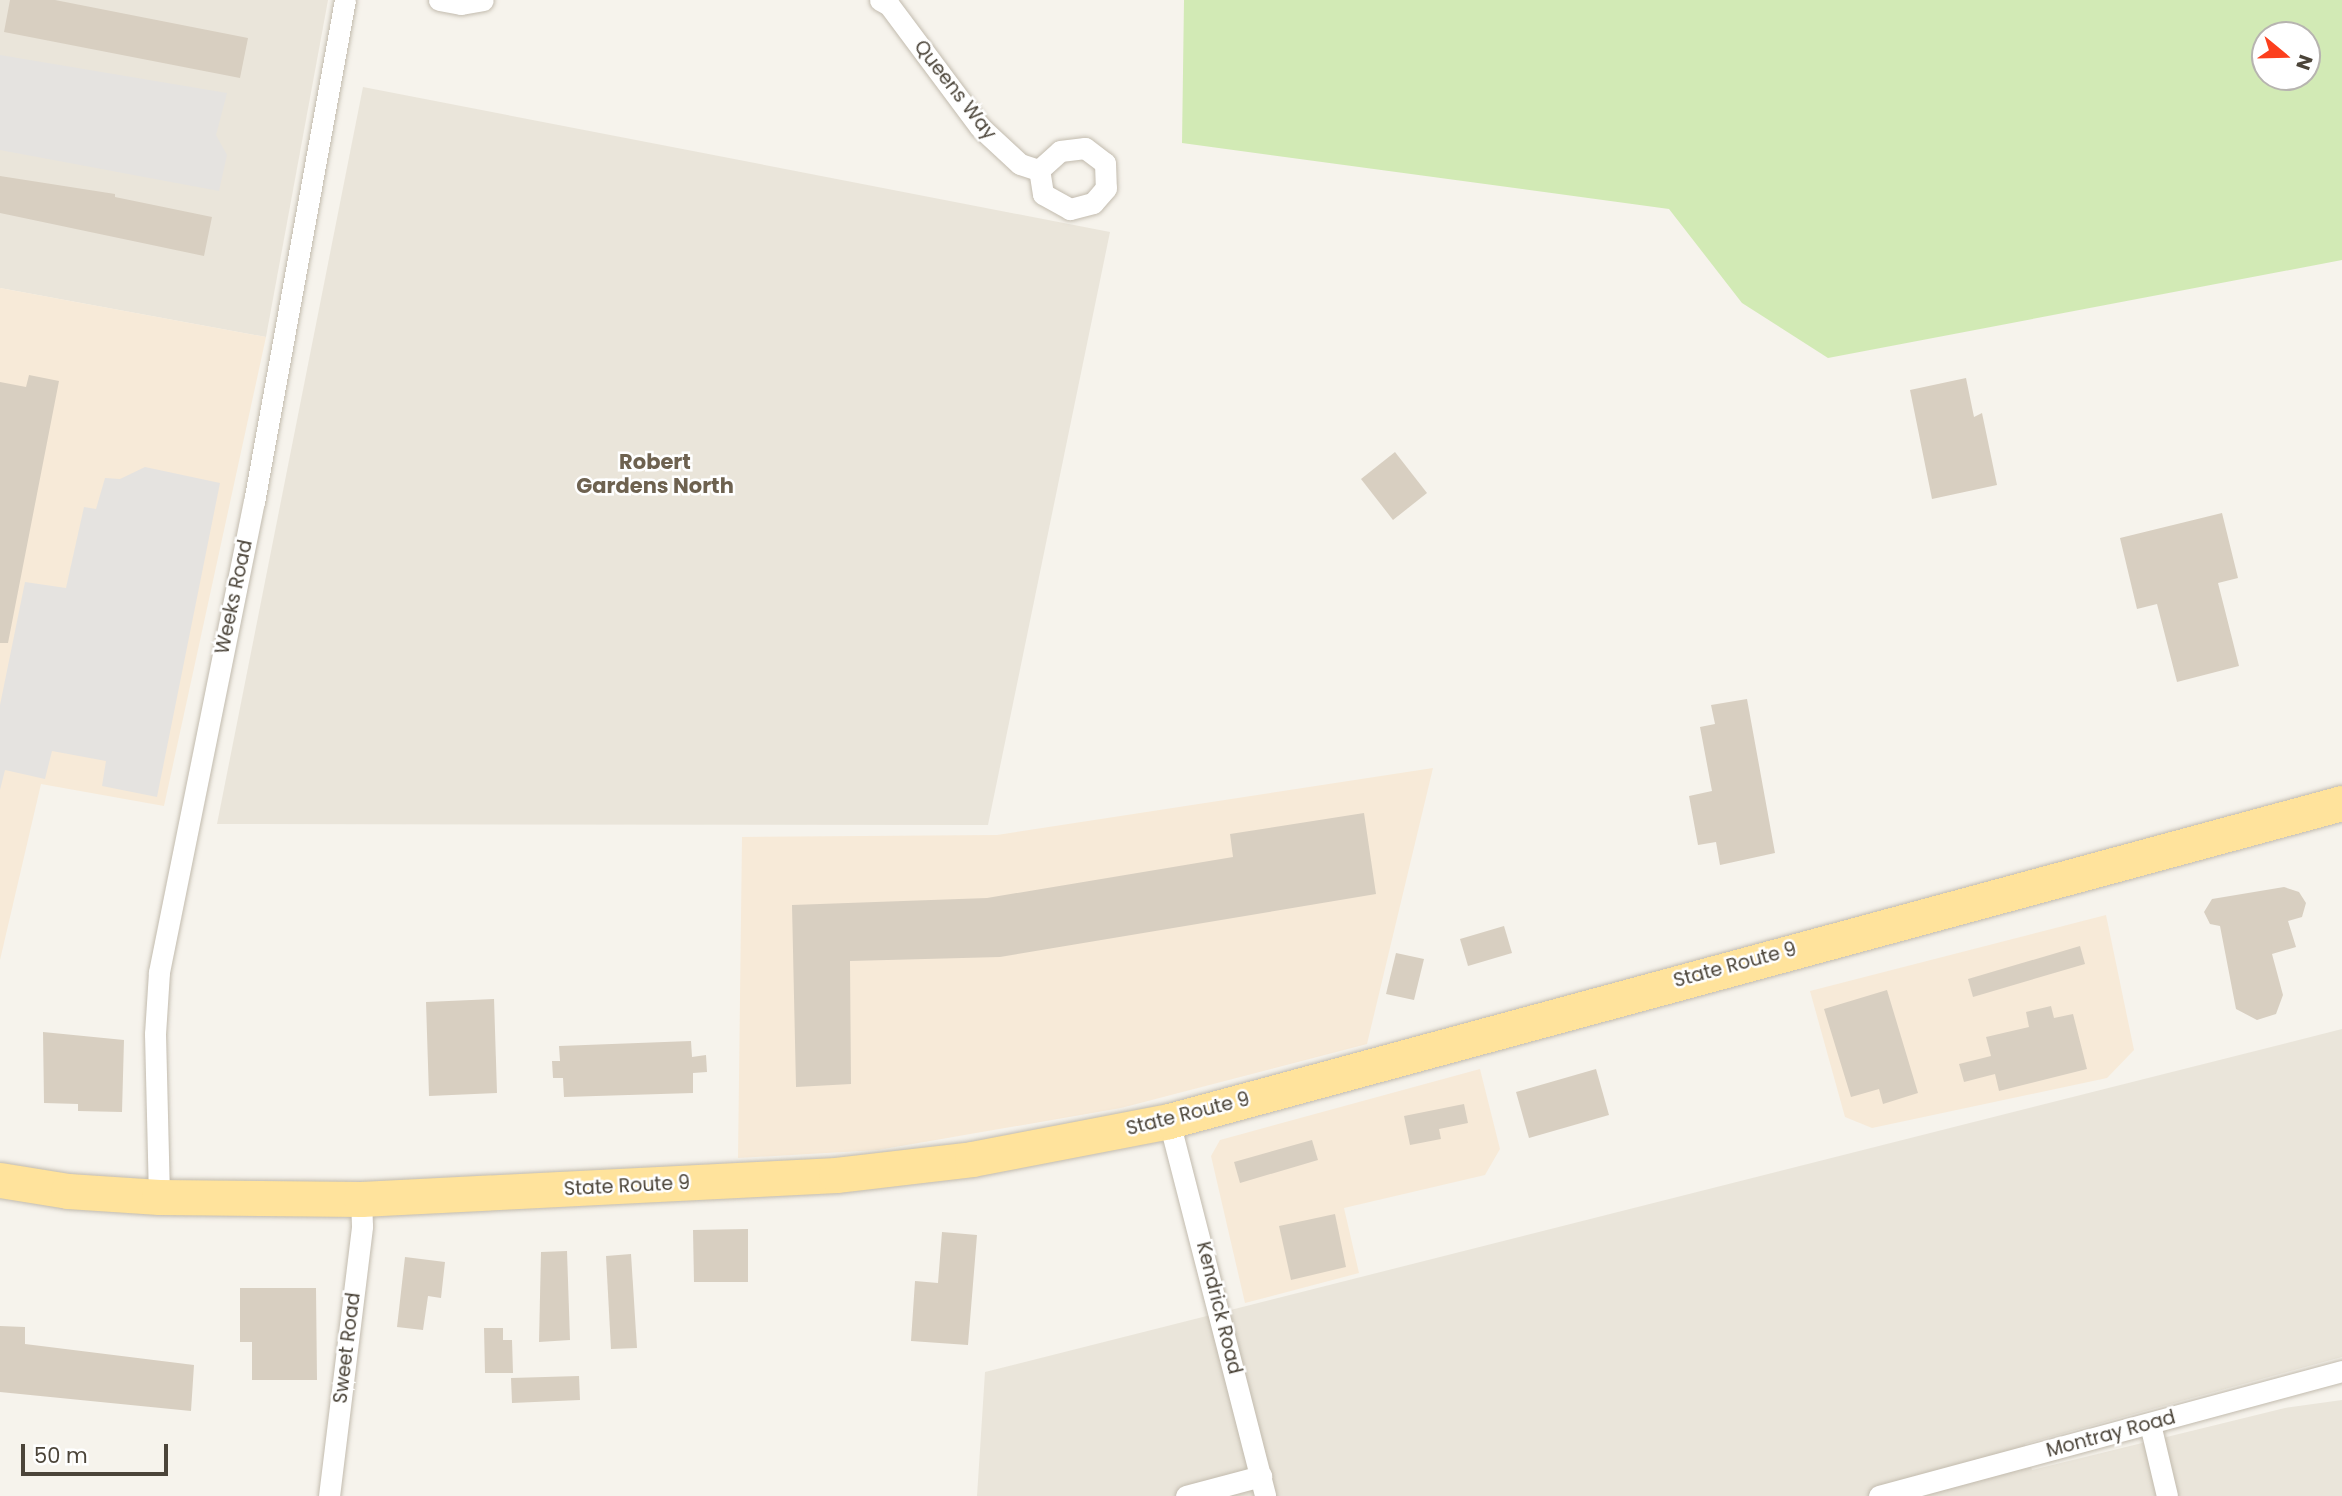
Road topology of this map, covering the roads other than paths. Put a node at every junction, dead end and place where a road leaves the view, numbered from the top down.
1 (345, 0) edge
2 (439, 0) edge
3 (483, 0) edge
4 (880, 0) edge
5 (1039, 170) dead end
6 (2342, 803) edge
7 (1169, 1122) junction
8 (0, 1180) edge
9 (159, 1197) junction
10 (361, 1199) junction
11 (2342, 1371) edge
12 (2150, 1424) junction
13 (1263, 1486) edge
14 (329, 1496) edge
15 (1186, 1496) edge
16 (1879, 1496) edge
17 (2167, 1496) edge

1 - 9 street, Weeks Road
2 - 3 street
4 - 5 street, Queens Way
6 - 7 main road, State Route 9
7 - 10 main road, State Route 9
7 - 13 street, Kendrick Road
8 - 9 main road, State Route 9
9 - 10 main road, State Route 9
10 - 14 street, Sweet Road
11 - 12 street, Montray Road
12 - 16 street, Montray Road
12 - 17 street
13 - 15 street

